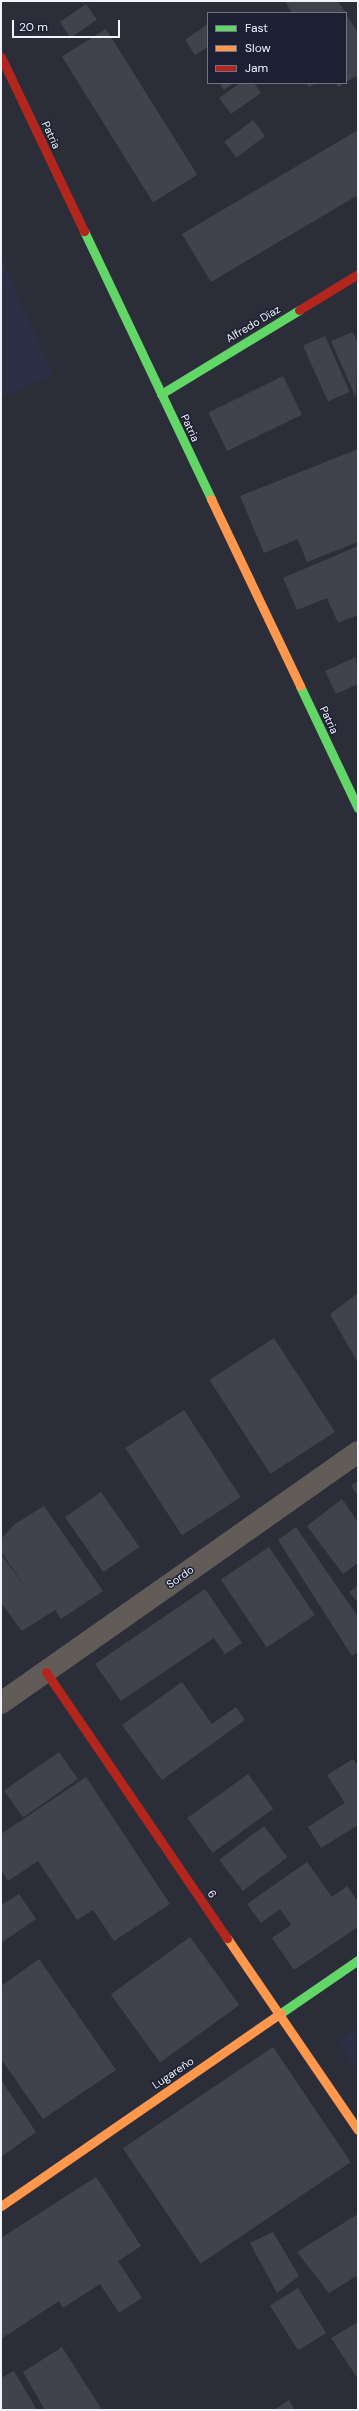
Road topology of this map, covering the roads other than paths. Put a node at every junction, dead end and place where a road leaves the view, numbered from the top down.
1 (1, 57) edge
2 (358, 274) edge
3 (161, 394) junction
4 (358, 808) edge
5 (358, 1452) edge
6 (46, 1672) junction
7 (1, 1703) edge
8 (358, 1960) edge
9 (280, 2015) junction
10 (358, 2130) edge
11 (1, 2206) edge

1 - 3 street, Patria
2 - 3 street, Alfredo Díaz
3 - 4 street, Patria
5 - 6 street, Sordo
6 - 7 street, Sordo
6 - 9 street, 6
8 - 9 street, Lugareño
9 - 10 street, 6
9 - 11 street, Lugareño

